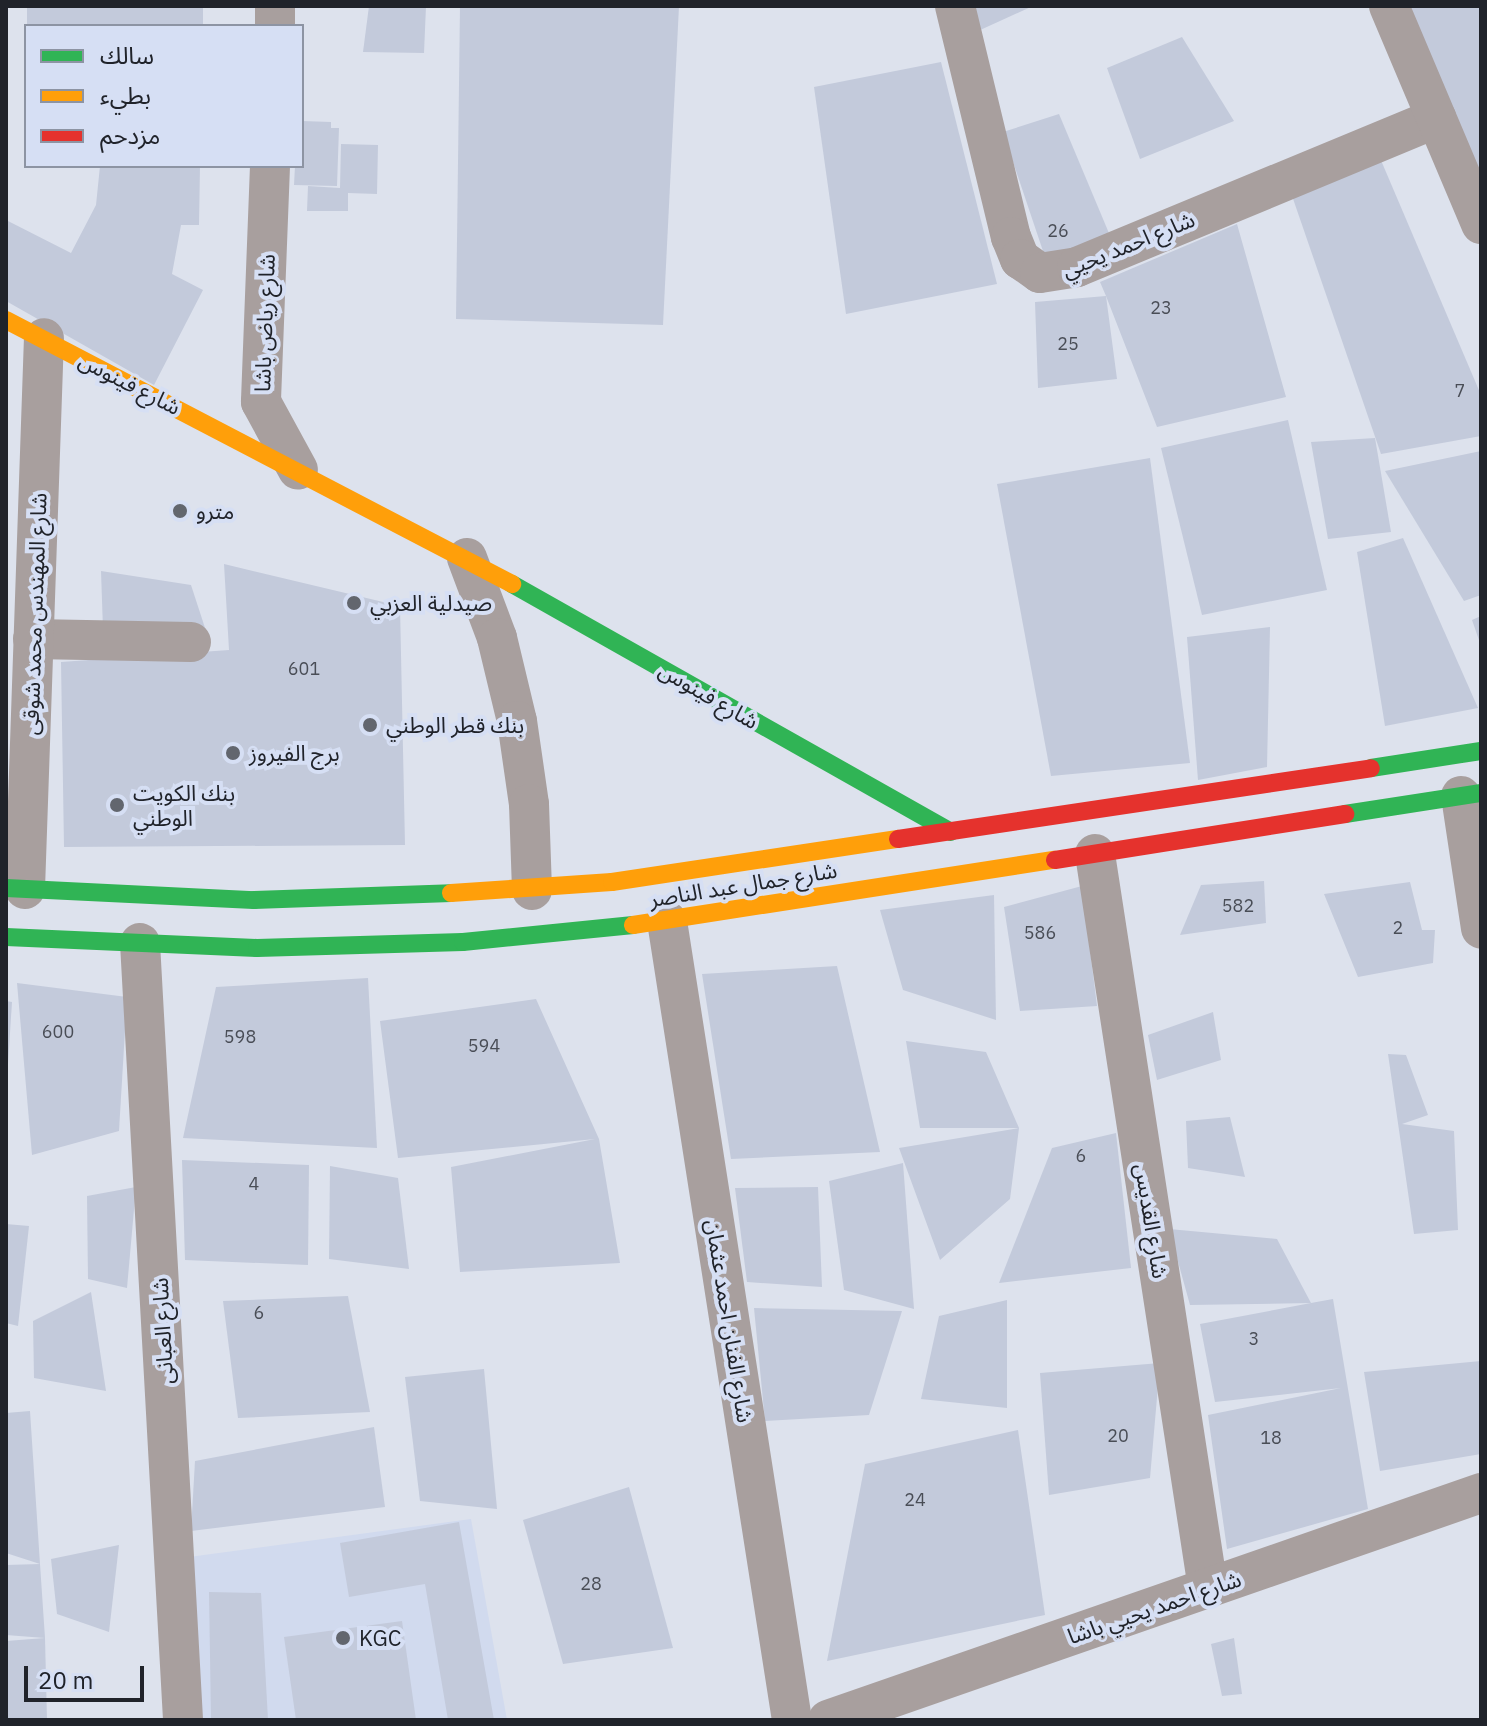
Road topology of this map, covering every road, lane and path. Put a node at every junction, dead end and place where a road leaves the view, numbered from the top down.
1 (955, 6) edge
2 (1389, 6) edge
3 (1436, 118) junction
4 (270, 168) edge
5 (1481, 224) edge
6 (6, 320) edge
7 (44, 338) junction
8 (23, 458) edge
9 (298, 470) junction
10 (467, 558) junction
11 (33, 639) junction
12 (191, 642) dead end
13 (1481, 751) edge
14 (1471, 794) edge
15 (951, 832) junction
16 (1095, 854) junction
17 (15, 889) edge
18 (532, 890) junction
19 (667, 921) junction
20 (1481, 929) edge
21 (6, 937) edge
22 (140, 943) junction
23 (1481, 1493) edge
24 (1208, 1588) junction
25 (183, 1720) edge
26 (792, 1720) edge
27 (828, 1720) edge

1 - 3 street, شارع احمد يحيي
2 - 3 street
3 - 5 street
4 - 9 street, شارع رياض باشا
6 - 7 main road, شارع فينوس
7 - 8 street, شارع المهندس محمد شوقى
7 - 9 main road, شارع فينوس
8 - 11 street, شارع المهندس محمد شوقى
9 - 10 main road, شارع فينوس
10 - 15 main road, شارع فينوس
10 - 18 street
11 - 12 street
11 - 17 street, شارع المهندس محمد شوقى
13 - 15 main road, شارع جمال عبد الناصر
14 - 16 main road, شارع جمال عبد الناصر
14 - 20 street
15 - 18 main road, شارع جمال عبد الناصر
16 - 19 main road, شارع جمال عبد الناصر
16 - 24 street, شارع القديس
17 - 18 main road, شارع جمال عبد الناصر
19 - 22 main road, شارع جمال عبد الناصر
19 - 26 street, شارع الفنان احمد عثمان
21 - 22 main road, شارع جمال عبد الناصر
22 - 25 street, شارع العبانى
23 - 24 street, شارع احمد يحيي باشا
24 - 27 street, شارع احمد يحيي باشا

